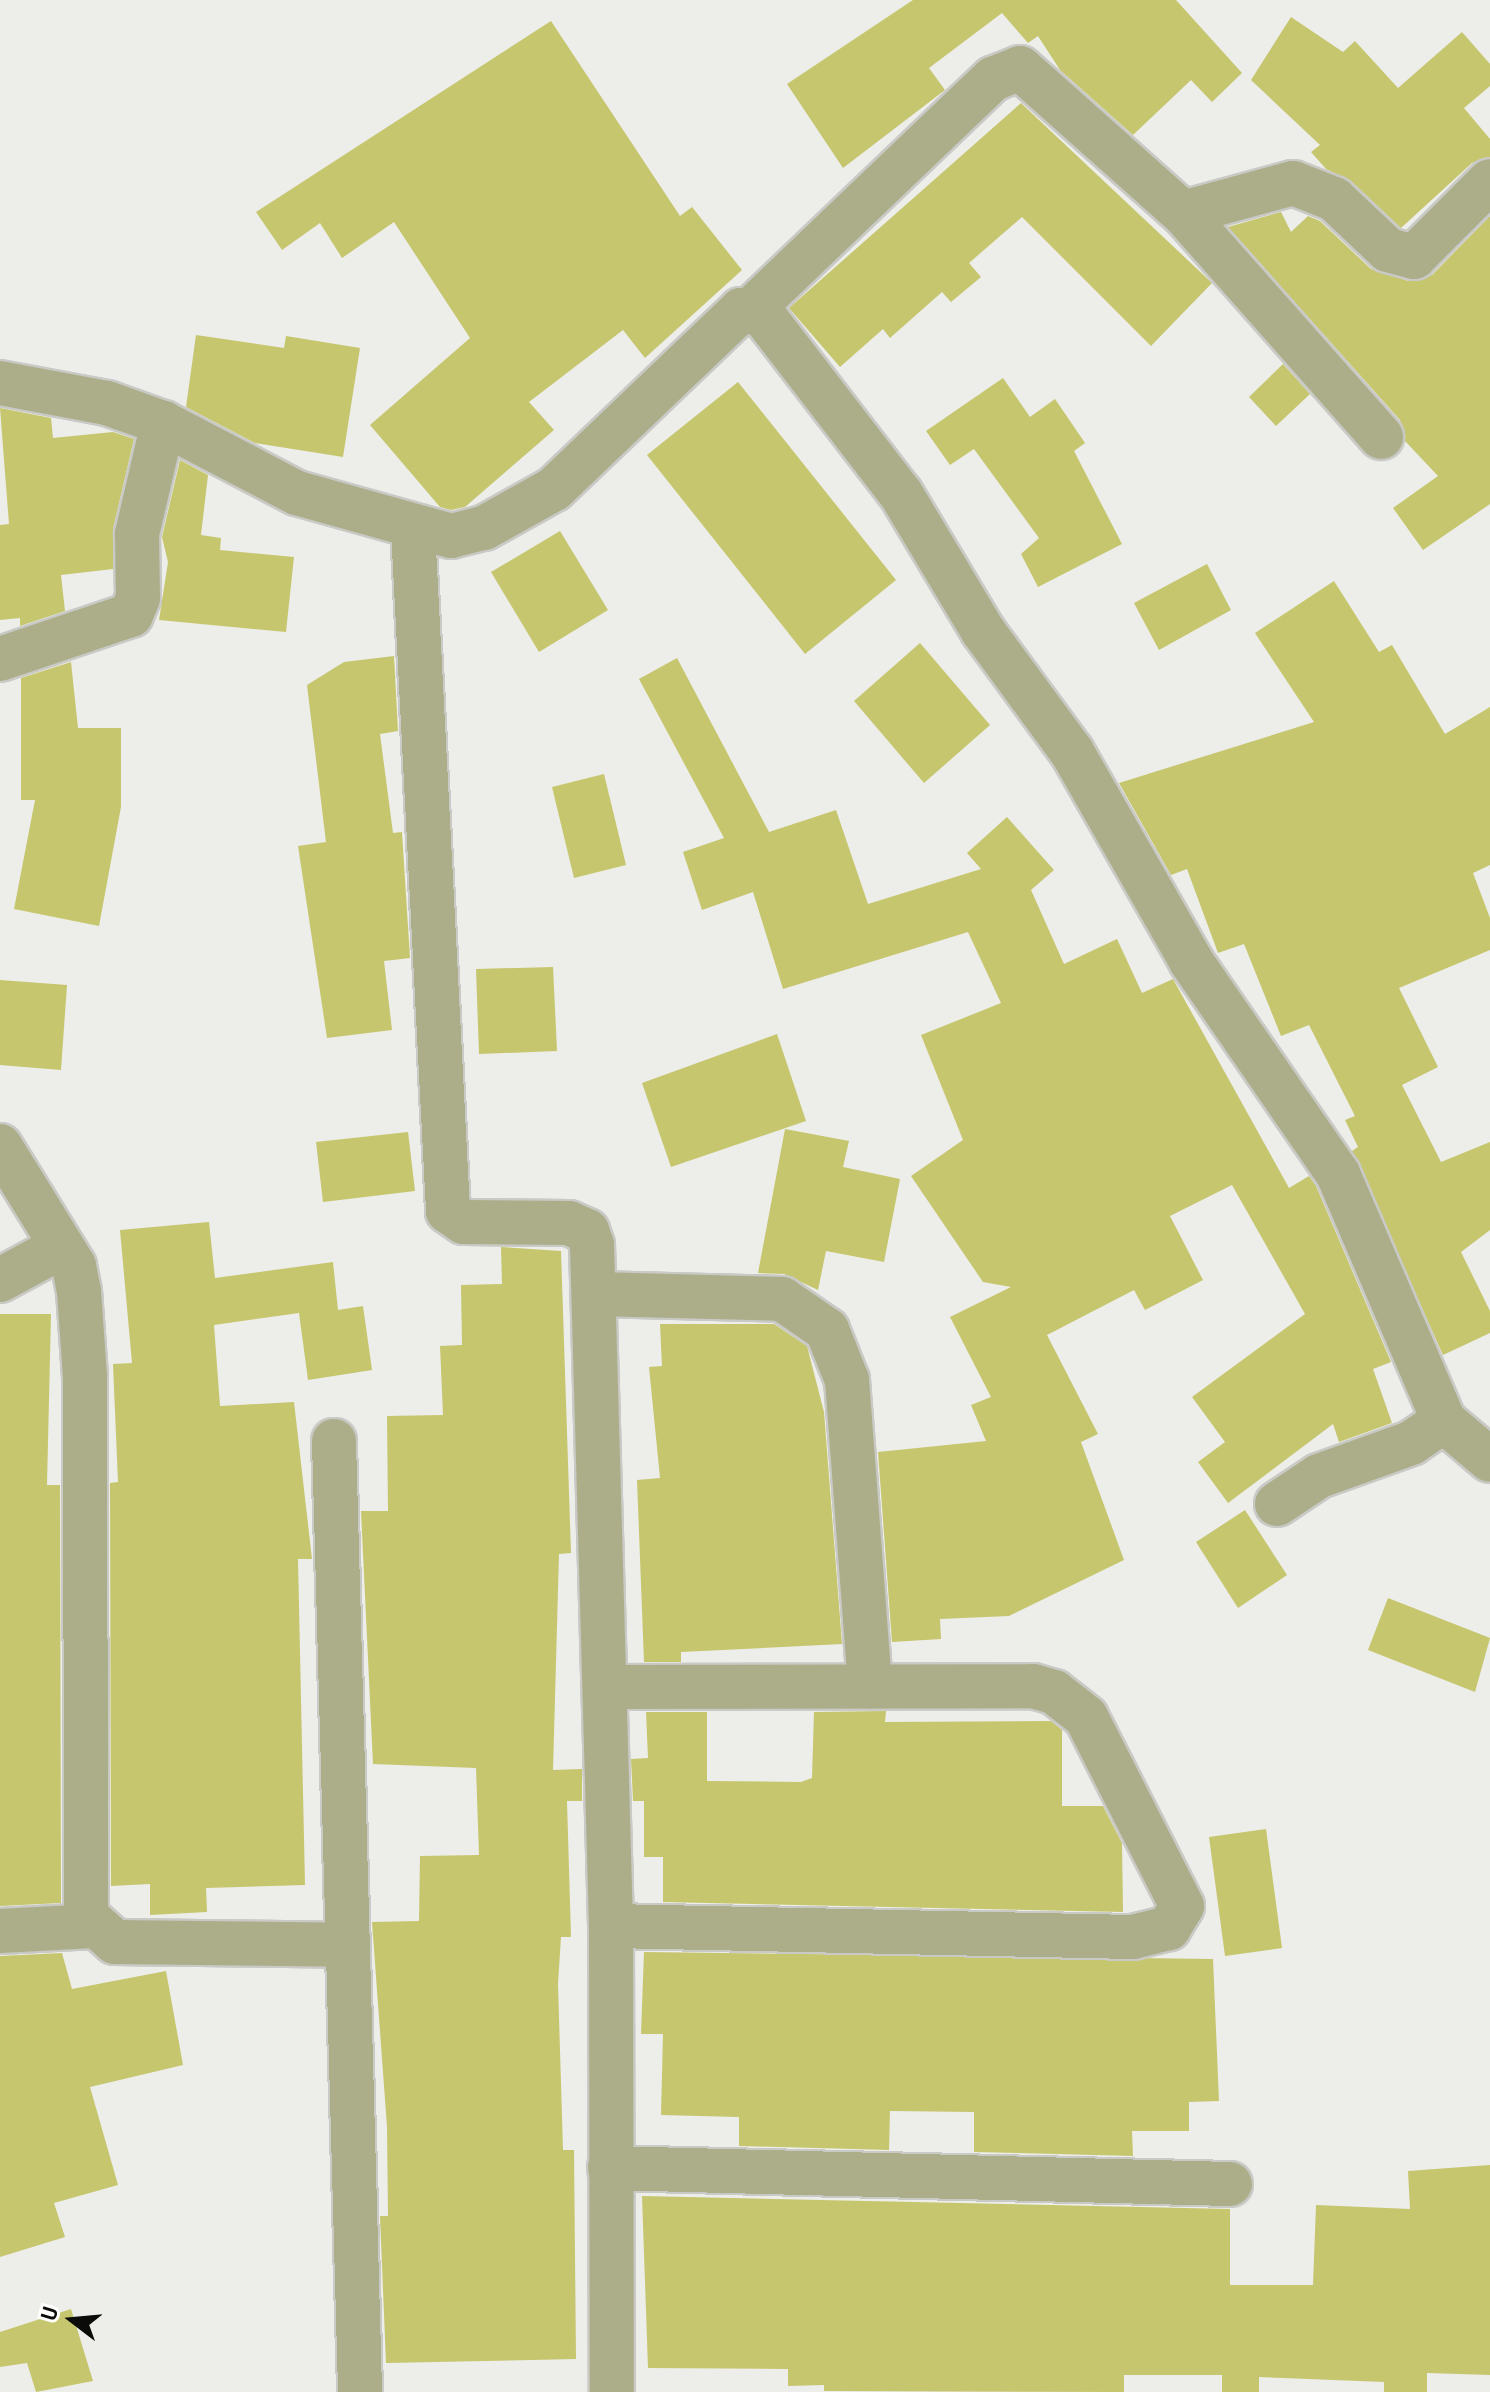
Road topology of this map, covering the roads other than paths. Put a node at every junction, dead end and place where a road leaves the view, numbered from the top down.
1 (1490, 181) edge
2 (1183, 213) junction
3 (740, 315) junction
4 (0, 383) edge
5 (163, 423) junction
6 (1381, 437) dead end
7 (413, 529) junction
8 (0, 659) edge
9 (0, 1146) edge
10 (61, 1247) junction
11 (0, 1280) edge
12 (596, 1294) junction
13 (1444, 1421) junction
14 (334, 1441) dead end
15 (1490, 1460) edge
16 (1277, 1504) dead end
17 (870, 1686) junction
18 (606, 1687) junction
19 (94, 1926) junction
20 (611, 1926) junction
21 (0, 1931) edge
22 (348, 1945) junction
23 (610, 2168) junction
24 (1230, 2184) dead end
25 (360, 2392) edge
26 (612, 2392) edge

1 - 2 street
2 - 3 street
2 - 6 street
3 - 7 street
3 - 13 street
4 - 5 street
5 - 7 street
5 - 8 street
7 - 12 street
9 - 10 street
10 - 11 street
10 - 19 street
12 - 17 street
12 - 18 street
13 - 15 street
13 - 16 street
14 - 22 street
17 - 18 street
17 - 20 street
18 - 20 street
19 - 21 street
19 - 22 street
20 - 23 street
22 - 25 street
23 - 24 street
23 - 26 street

